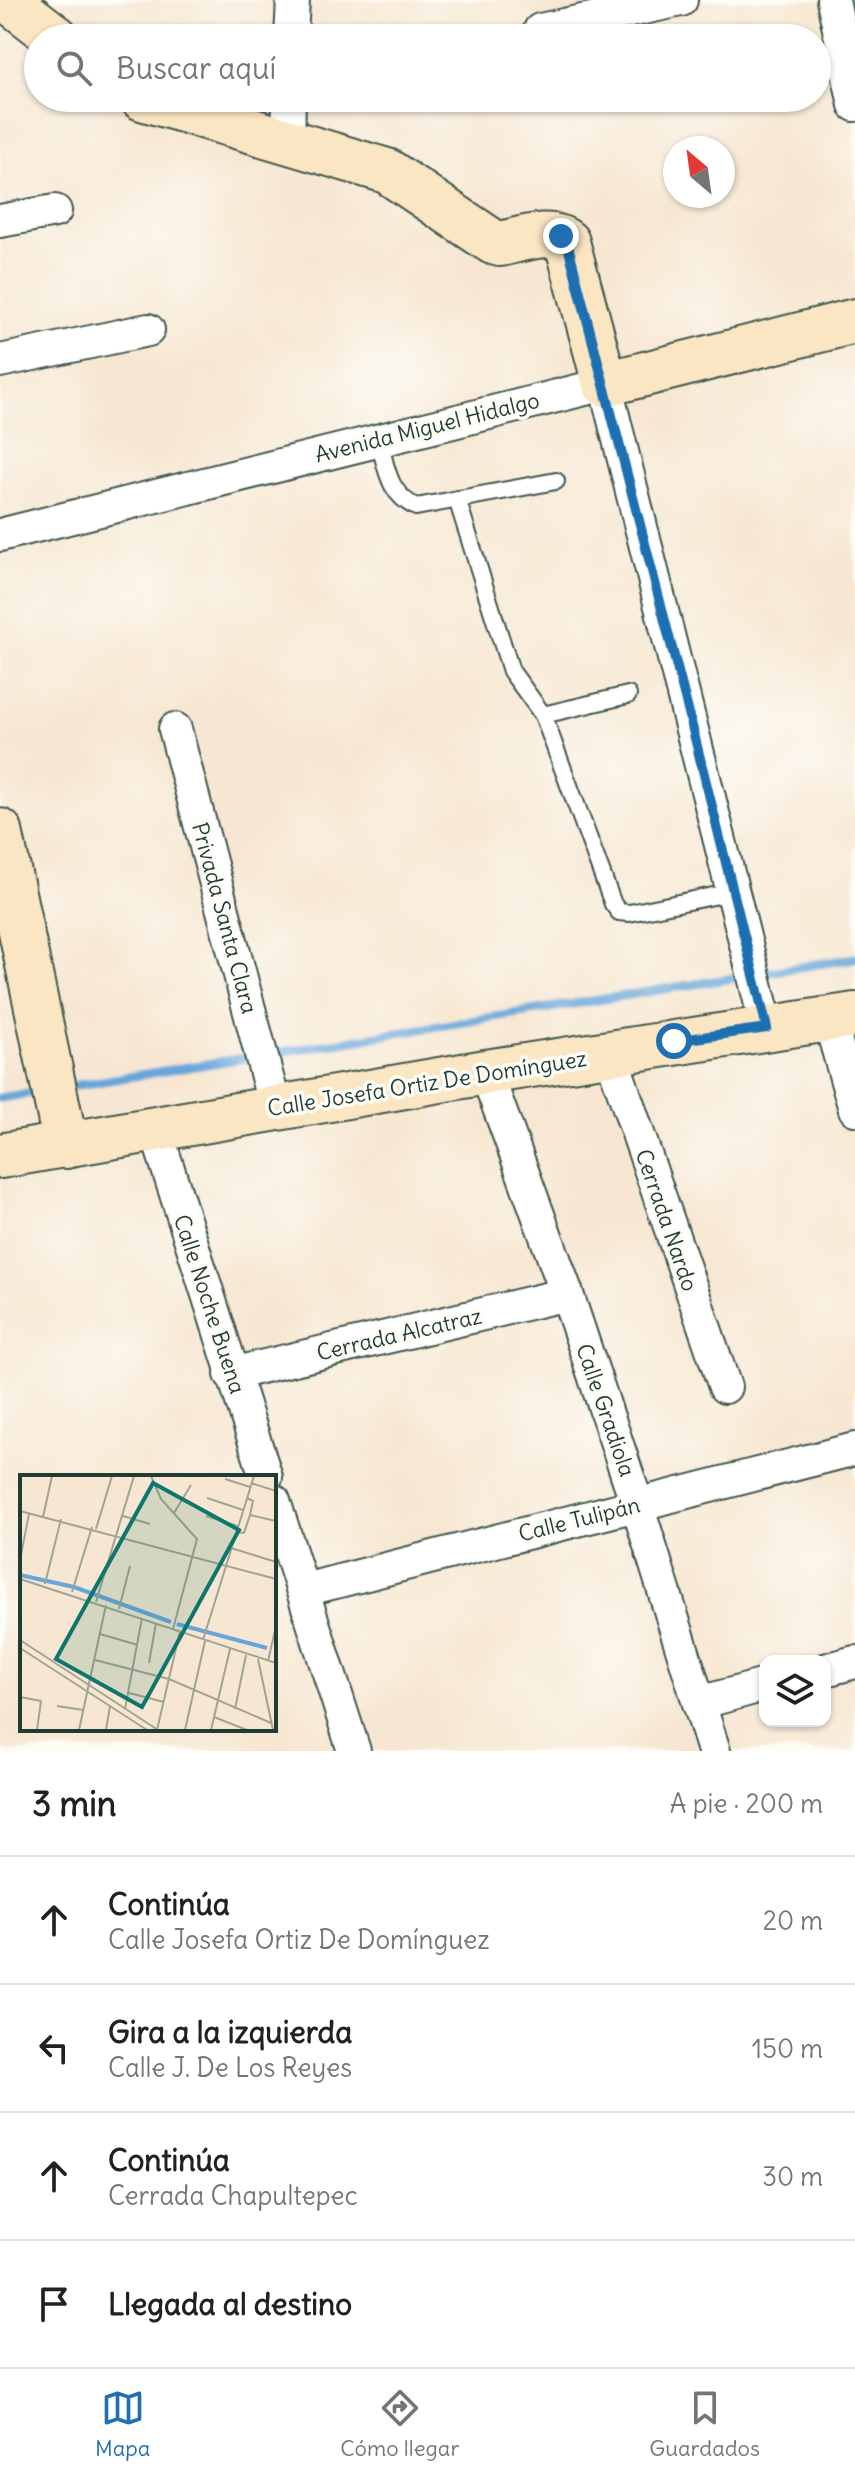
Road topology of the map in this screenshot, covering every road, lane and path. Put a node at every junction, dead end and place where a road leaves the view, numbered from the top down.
1 (8, 0) edge
2 (293, 0) edge
3 (681, 0) edge
4 (842, 17) edge
5 (39, 24) edge
6 (292, 24) edge
7 (568, 24) edge
8 (855, 105) edge
9 (186, 112) edge
10 (289, 112) edge
11 (288, 144) junction
12 (55, 211) dead end
13 (0, 221) edge
14 (855, 321) edge
15 (148, 330) dead end
16 (0, 361) edge
17 (605, 384) junction
18 (378, 438) junction
19 (556, 481) dead end
20 (457, 499) junction
21 (0, 535) edge
22 (628, 695) dead end
23 (543, 715) junction
24 (175, 729) dead end
25 (0, 831) edge
26 (733, 892) junction
27 (763, 1015) junction
28 (842, 1016) edge
29 (610, 1052) junction
30 (486, 1072) junction
31 (271, 1092) junction
32 (57, 1108) junction
33 (855, 1109) edge
34 (156, 1131) junction
35 (0, 1156) edge
36 (567, 1294) junction
37 (231, 1374) junction
38 (725, 1387) dead end
39 (855, 1449) edge
40 (265, 1475) edge
41 (637, 1504) junction
42 (276, 1507) edge
43 (304, 1590) junction
44 (855, 1662) edge
45 (831, 1668) edge
46 (759, 1687) edge
47 (699, 1703) junction
48 (354, 1751) edge
49 (714, 1751) edge

1 - 5 street
2 - 6 street
3 - 7 street
4 - 8 street
9 - 11 street
10 - 11 street
11 - 17 street
12 - 13 street
14 - 17 street, Avenida Miguel Hidalgo
15 - 16 street
17 - 18 street, Avenida Miguel Hidalgo
17 - 26 street
18 - 20 lane
18 - 21 street, Avenida Miguel Hidalgo
19 - 20 lane
20 - 23 lane
22 - 23 lane
23 - 26 lane
24 - 31 street, Privada Santa Clara
25 - 32 street
26 - 27 street
27 - 28 street, Calle Josefa Ortiz De Domínguez
27 - 29 street, Calle Josefa Ortiz De Domínguez
28 - 33 street
29 - 30 street, Calle Josefa Ortiz De Domínguez
29 - 38 street, Cerrada Nardo
30 - 31 street, Calle Josefa Ortiz De Domínguez
30 - 36 street, Calle Gradiola
31 - 34 street, Calle Josefa Ortiz De Domínguez
32 - 34 street, Calle Josefa Ortiz De Domínguez
32 - 35 street, Calle Josefa Ortiz De Domínguez
34 - 37 street, Calle Noche Buena
36 - 37 street, Cerrada Alcatraz
36 - 41 street, Calle Gradiola
37 - 40 street, Calle Noche Buena
39 - 41 street, Calle Tulipán
41 - 43 street, Calle Tulipán
41 - 47 street, Calle Gradiola
42 - 43 street
43 - 48 street
44 - 45 street
46 - 47 street
47 - 49 street, Calle Gradiola

